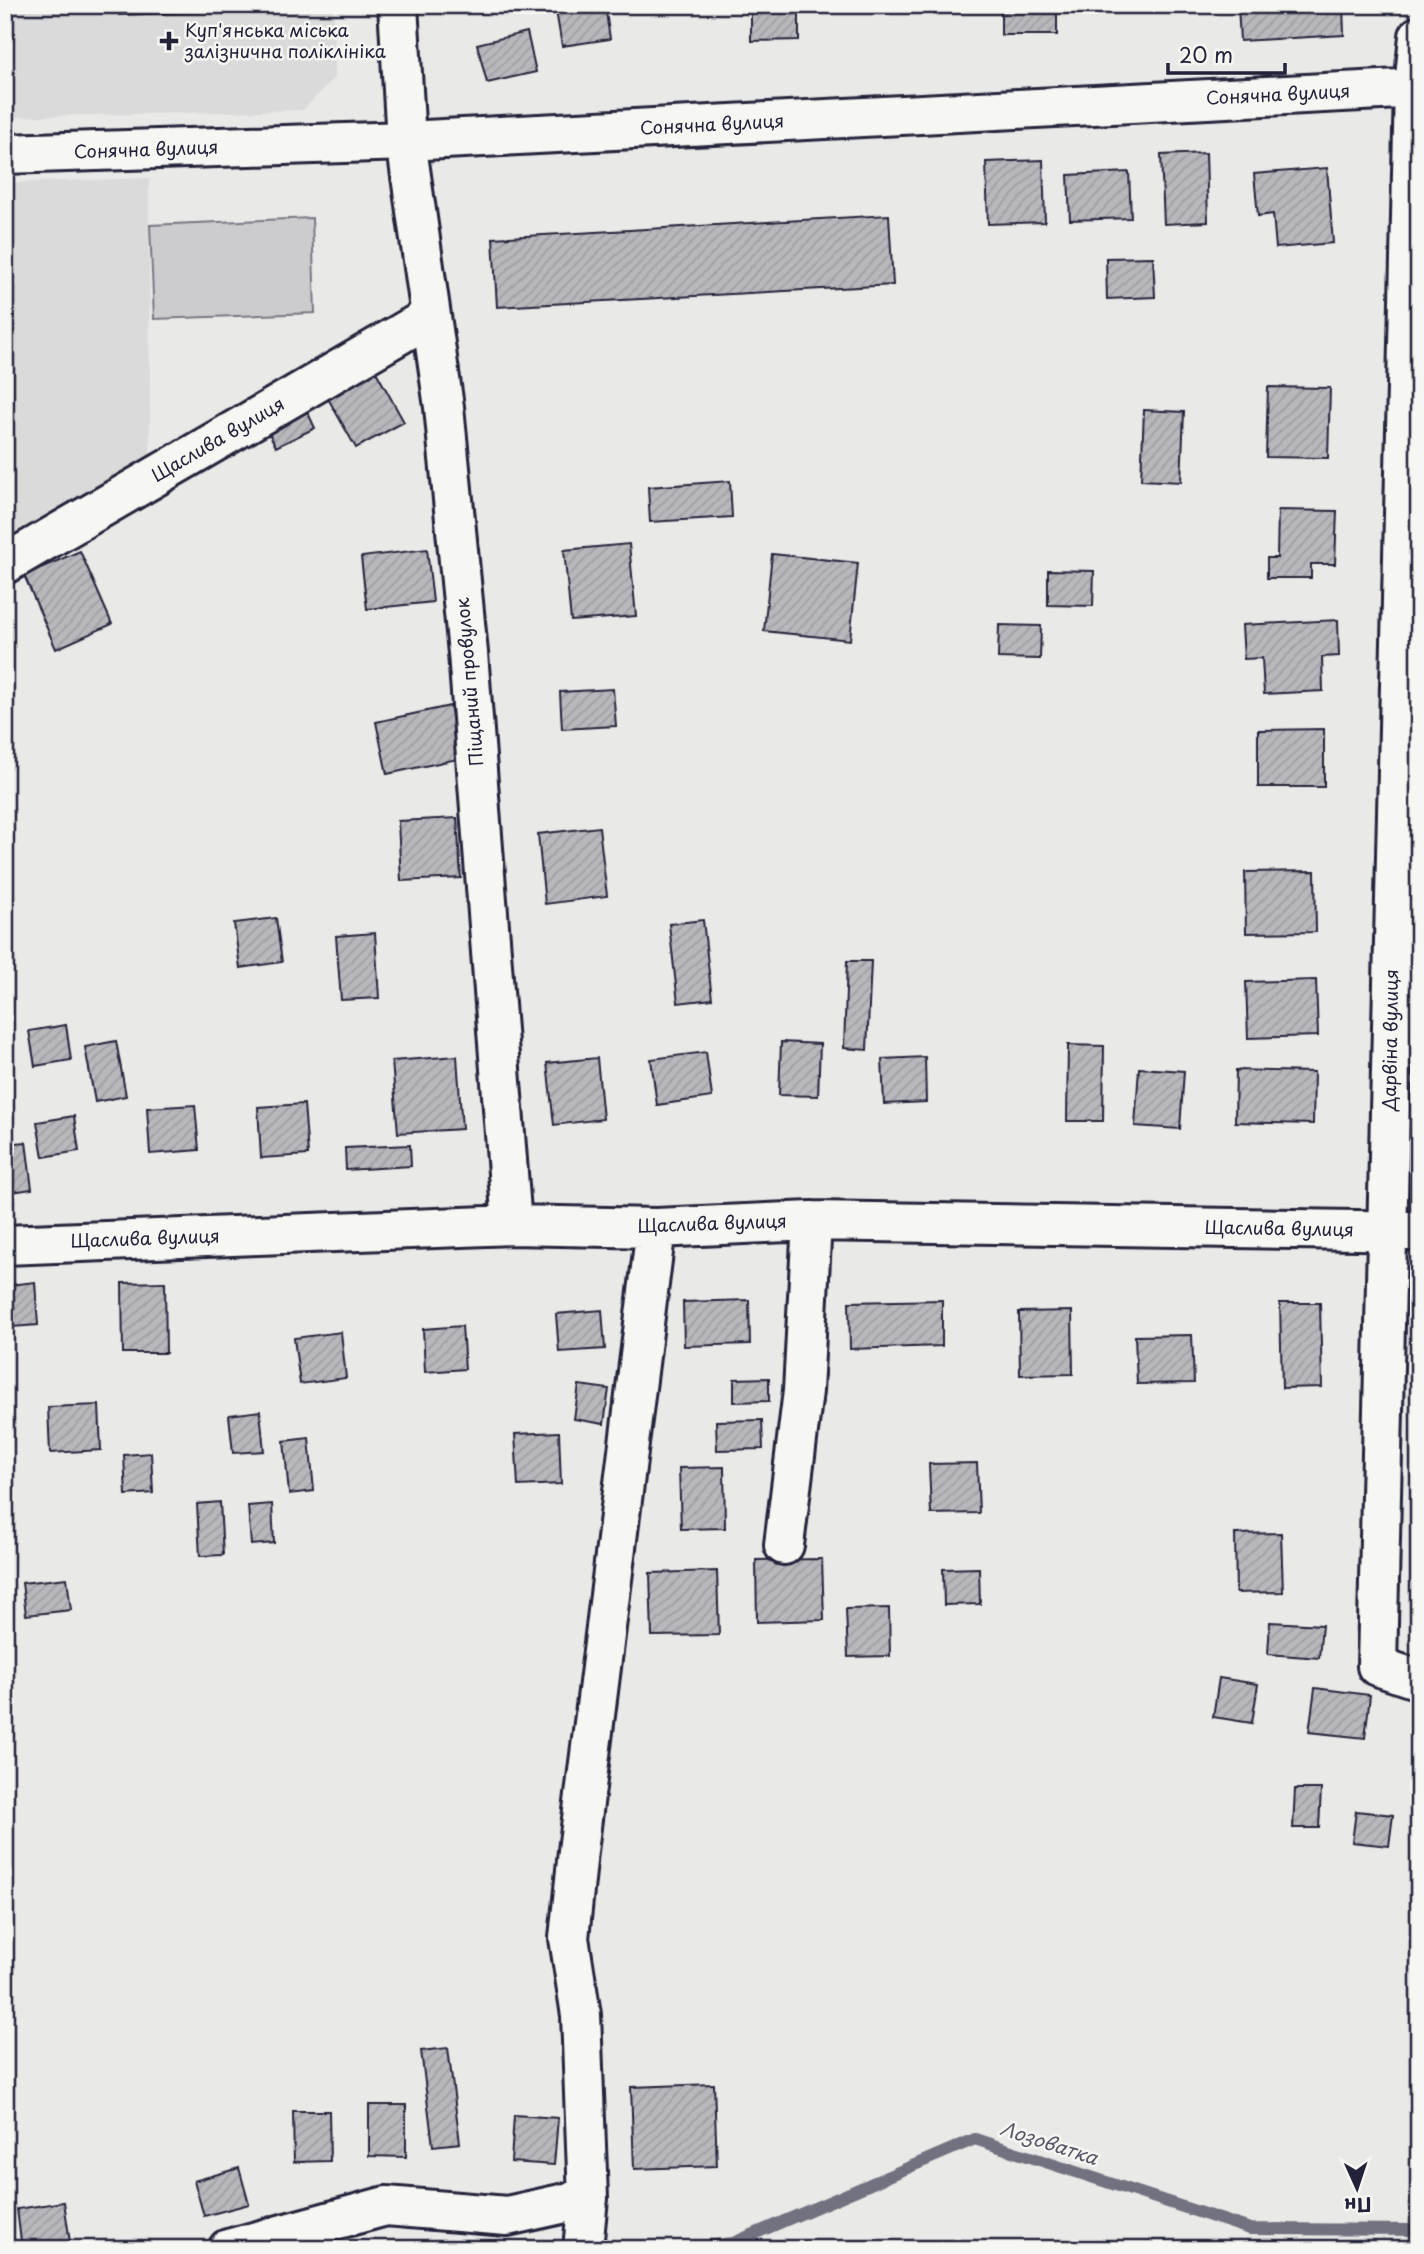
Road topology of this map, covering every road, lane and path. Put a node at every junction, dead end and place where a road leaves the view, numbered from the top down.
1 (398, 5) edge
2 (1419, 36) edge
3 (1416, 88) edge
4 (406, 141) junction
5 (5, 154) edge
6 (431, 316) junction
7 (5, 564) edge
8 (812, 1221) junction
9 (512, 1225) junction
10 (656, 1228) junction
11 (1403, 1231) edge
12 (5, 1244) edge
13 (784, 1545) dead end
14 (1419, 1680) edge
15 (588, 2198) junction
16 (228, 2249) edge
17 (583, 2249) edge

1 - 4 street, Піщаний провулок
2 - 3 street, Дарвіна вулиця
3 - 4 street, Сонячна вулиця
3 - 11 street, Дарвіна вулиця
4 - 5 street, Сонячна вулиця
4 - 6 street, Піщаний провулок
6 - 7 street, Щаслива вулиця
6 - 9 street, Піщаний провулок
8 - 10 street, Щаслива вулиця
8 - 11 street, Щаслива вулиця
8 - 13 street
9 - 10 street, Щаслива вулиця
9 - 12 street, Щаслива вулиця
10 - 15 street
11 - 14 street, Дарвіна вулиця
15 - 16 street
15 - 17 street

